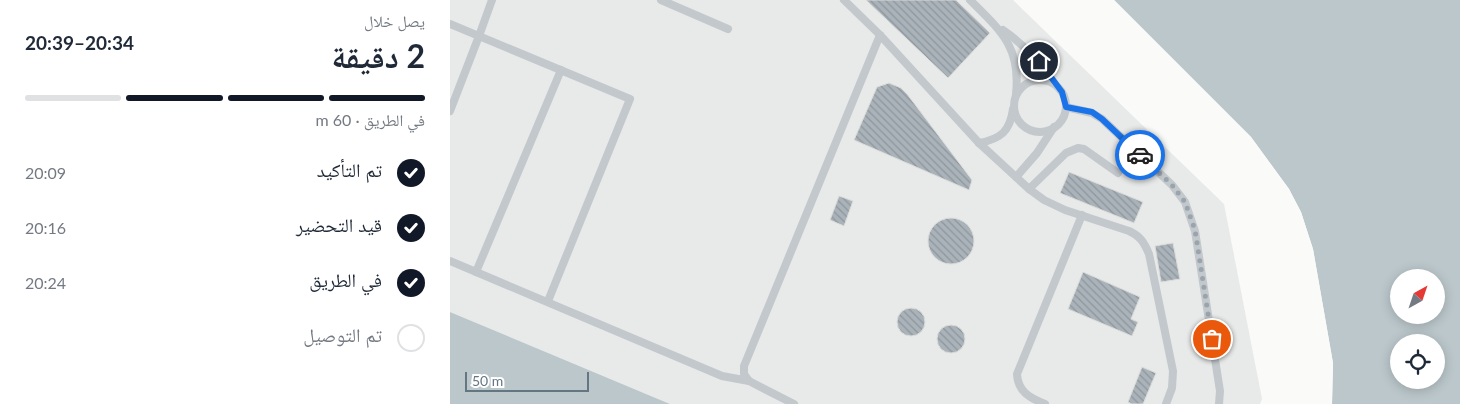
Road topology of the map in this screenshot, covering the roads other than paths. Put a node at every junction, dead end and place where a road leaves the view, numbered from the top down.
1 (492, 0) edge
2 (661, 0) edge
3 (844, 0) edge
4 (970, 0) edge
5 (992, 22) junction
6 (450, 24) edge
7 (728, 29) dead end
8 (880, 35) junction
9 (479, 36) junction
10 (561, 70) junction
11 (1057, 86) junction
12 (1016, 96) junction
13 (1014, 107) junction
14 (1066, 107) junction
15 (450, 110) edge
16 (1054, 127) junction
17 (980, 143) junction
18 (1118, 173) dead end
19 (1016, 177) junction
20 (1029, 189) junction
21 (1082, 215) junction
22 (450, 261) edge
23 (476, 272) junction
24 (548, 301) junction
25 (749, 381) junction
26 (794, 404) edge
27 (1045, 404) edge
28 (1166, 404) edge
29 (1219, 404) edge

1 - 9 lane
2 - 7 lane
3 - 8 lane
4 - 5 lane
5 - 11 lane
5 - 12 lane
6 - 9 lane
8 - 17 lane
8 - 25 lane
9 - 10 lane
9 - 15 lane
10 - 23 lane
10 - 24 lane
11 - 12 lane
11 - 14 lane
12 - 13 lane
13 - 16 lane
13 - 17 lane
14 - 16 lane
14 - 29 lane
16 - 19 lane
17 - 19 lane
18 - 20 lane
19 - 20 lane
20 - 21 lane
21 - 27 lane
21 - 28 lane
22 - 23 lane
23 - 24 lane
24 - 25 lane
25 - 26 lane

